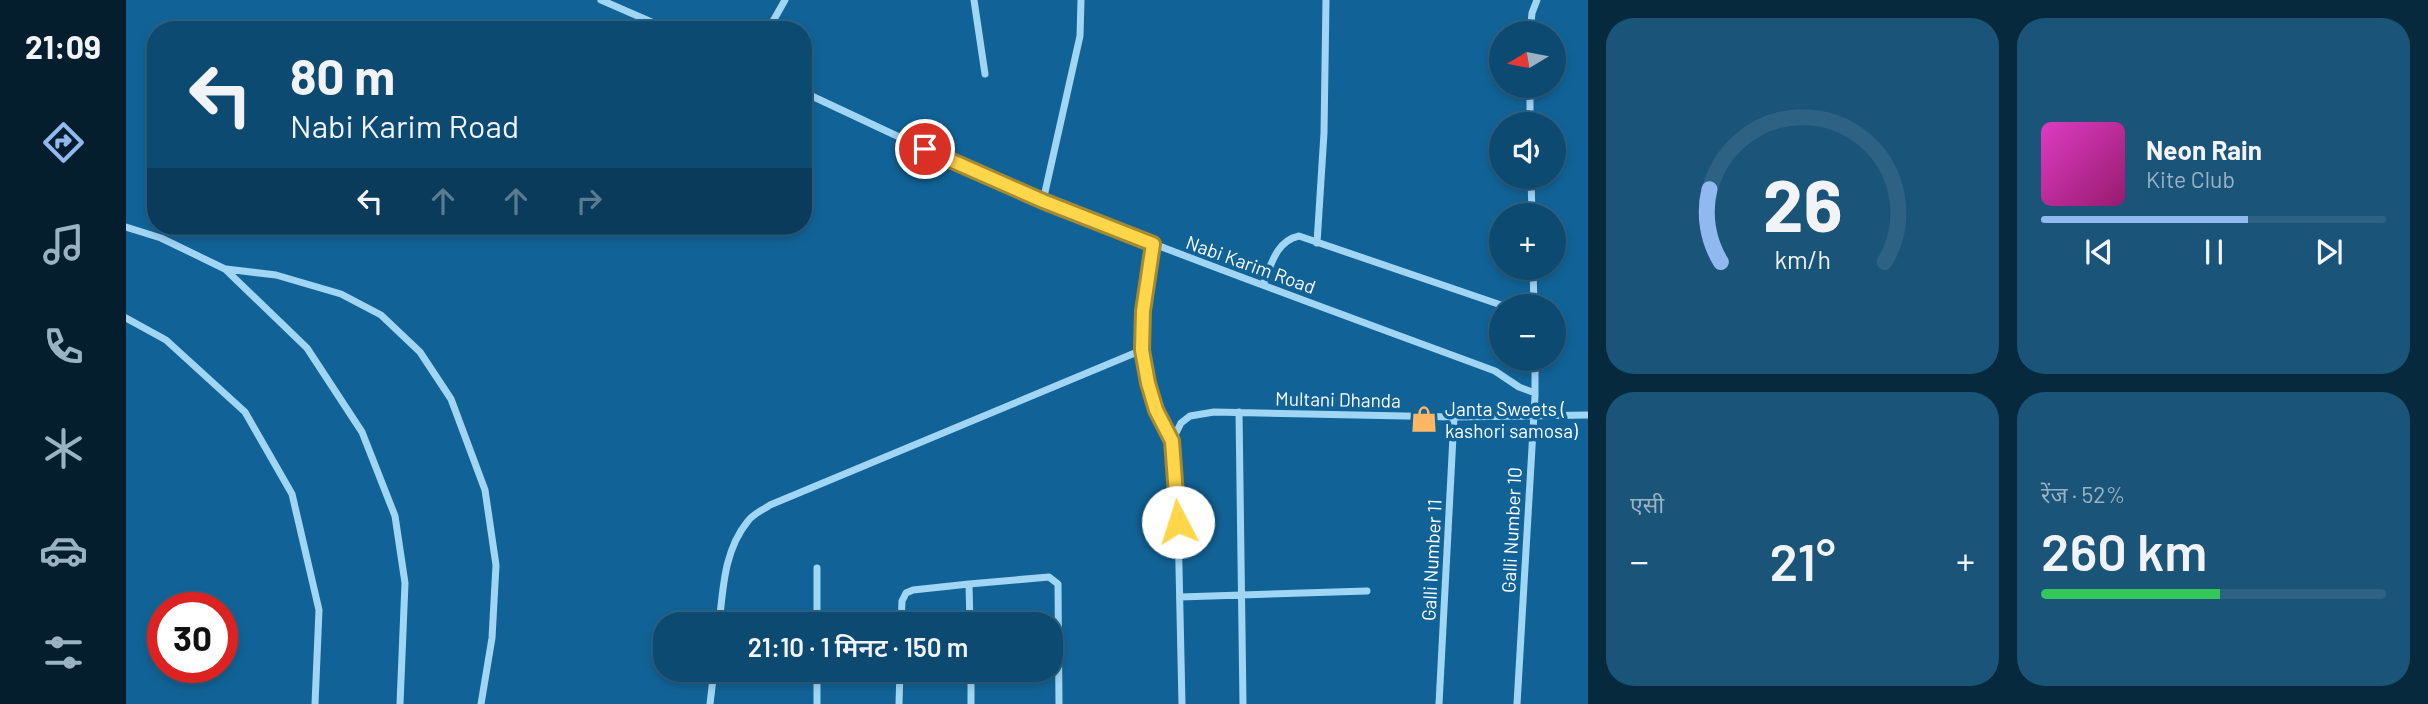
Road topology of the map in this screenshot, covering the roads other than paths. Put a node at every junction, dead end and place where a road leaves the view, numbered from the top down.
1 (601, 0) edge
2 (785, 0) edge
3 (974, 0) edge
4 (1080, 0) edge
5 (1326, 0) edge
6 (1537, 0) edge
7 (649, 21) edge
8 (773, 21) edge
9 (1531, 21) edge
10 (985, 74) dead end
11 (812, 96) edge
12 (1043, 201) junction
13 (126, 227) edge
14 (147, 234) edge
15 (151, 235) edge
16 (1317, 243) junction
17 (1153, 244) junction
18 (225, 269) junction
19 (1263, 285) junction
20 (1489, 301) edge
21 (126, 318) edge
22 (1142, 350) junction
23 (1535, 371) edge
24 (1535, 394) junction
25 (1239, 412) junction
26 (1534, 415) junction
27 (1588, 415) edge
28 (1454, 417) junction
29 (1172, 441) junction
30 (817, 568) dead end
31 (969, 584) junction
32 (1367, 591) dead end
33 (1243, 595) junction
34 (1180, 597) junction
35 (720, 612) edge
36 (817, 612) edge
37 (902, 612) edge
38 (970, 612) edge
39 (713, 682) edge
40 (817, 682) edge
41 (900, 682) edge
42 (971, 682) edge
43 (315, 704) edge
44 (400, 704) edge
45 (481, 704) edge
46 (710, 704) edge
47 (817, 704) edge
48 (899, 704) edge
49 (971, 704) edge
50 (1059, 704) edge
51 (1182, 704) edge
52 (1243, 704) edge
53 (1439, 704) edge
54 (1517, 704) edge

1 - 7 street
2 - 8 street
3 - 10 street
4 - 12 street
5 - 16 street
6 - 9 street
11 - 12 street, Nabi Karim Road
12 - 17 street, Nabi Karim Road
13 - 14 street
15 - 18 street
16 - 19 street
16 - 20 street
17 - 19 street, Nabi Karim Road
17 - 22 street
18 - 44 street
18 - 45 street
19 - 24 street, Nabi Karim Road
21 - 43 street
22 - 29 street
22 - 35 street
23 - 24 street, Galli Number 10
24 - 26 street, Galli Number 10
25 - 28 street, Multani Dhanda
25 - 29 street, Multani Dhanda
25 - 33 street
26 - 27 street, Multani Dhanda
26 - 28 street, Multani Dhanda
26 - 54 street, Galli Number 10
28 - 53 street, Galli Number 11
29 - 34 street
30 - 36 street
31 - 37 street
31 - 38 street
31 - 50 street
32 - 33 street
33 - 34 street
33 - 52 street
34 - 51 street
39 - 46 street
40 - 47 street
41 - 48 street
42 - 49 street

